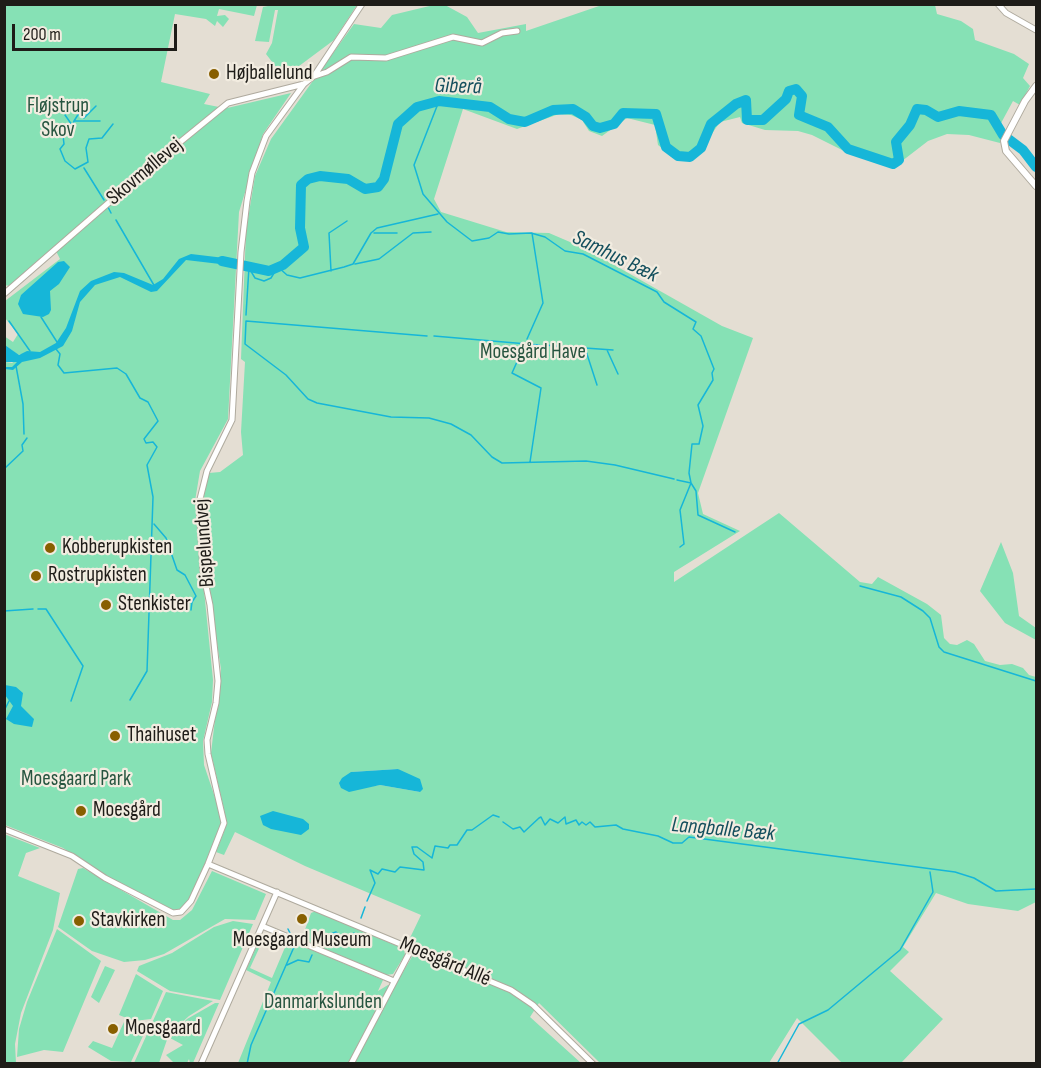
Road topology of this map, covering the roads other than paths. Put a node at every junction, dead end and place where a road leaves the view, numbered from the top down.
1 (362, 4) edge
2 (998, 4) edge
3 (1036, 30) edge
4 (517, 31) dead end
5 (314, 76) junction
6 (304, 84) junction
7 (1036, 86) edge
8 (1036, 186) edge
9 (4, 294) edge
10 (4, 829) edge
11 (208, 864) junction
12 (277, 892) junction
13 (262, 926) junction
14 (412, 948) junction
15 (394, 981) junction
16 (201, 1064) edge
17 (351, 1064) edge
18 (593, 1064) edge

1 - 5 street, Bispelundvej
2 - 3 street
4 - 5 street
5 - 6 street, Bispelundvej
6 - 9 street, Skovmøllevej
6 - 11 street, Bispelundvej
7 - 8 street
10 - 11 street, Bispelundvej
11 - 12 street, Moesgård Allé
12 - 13 street
12 - 14 street, Moesgård Allé
13 - 15 street
13 - 16 street
14 - 15 street
14 - 18 street, Moesgård Allé
15 - 17 street

